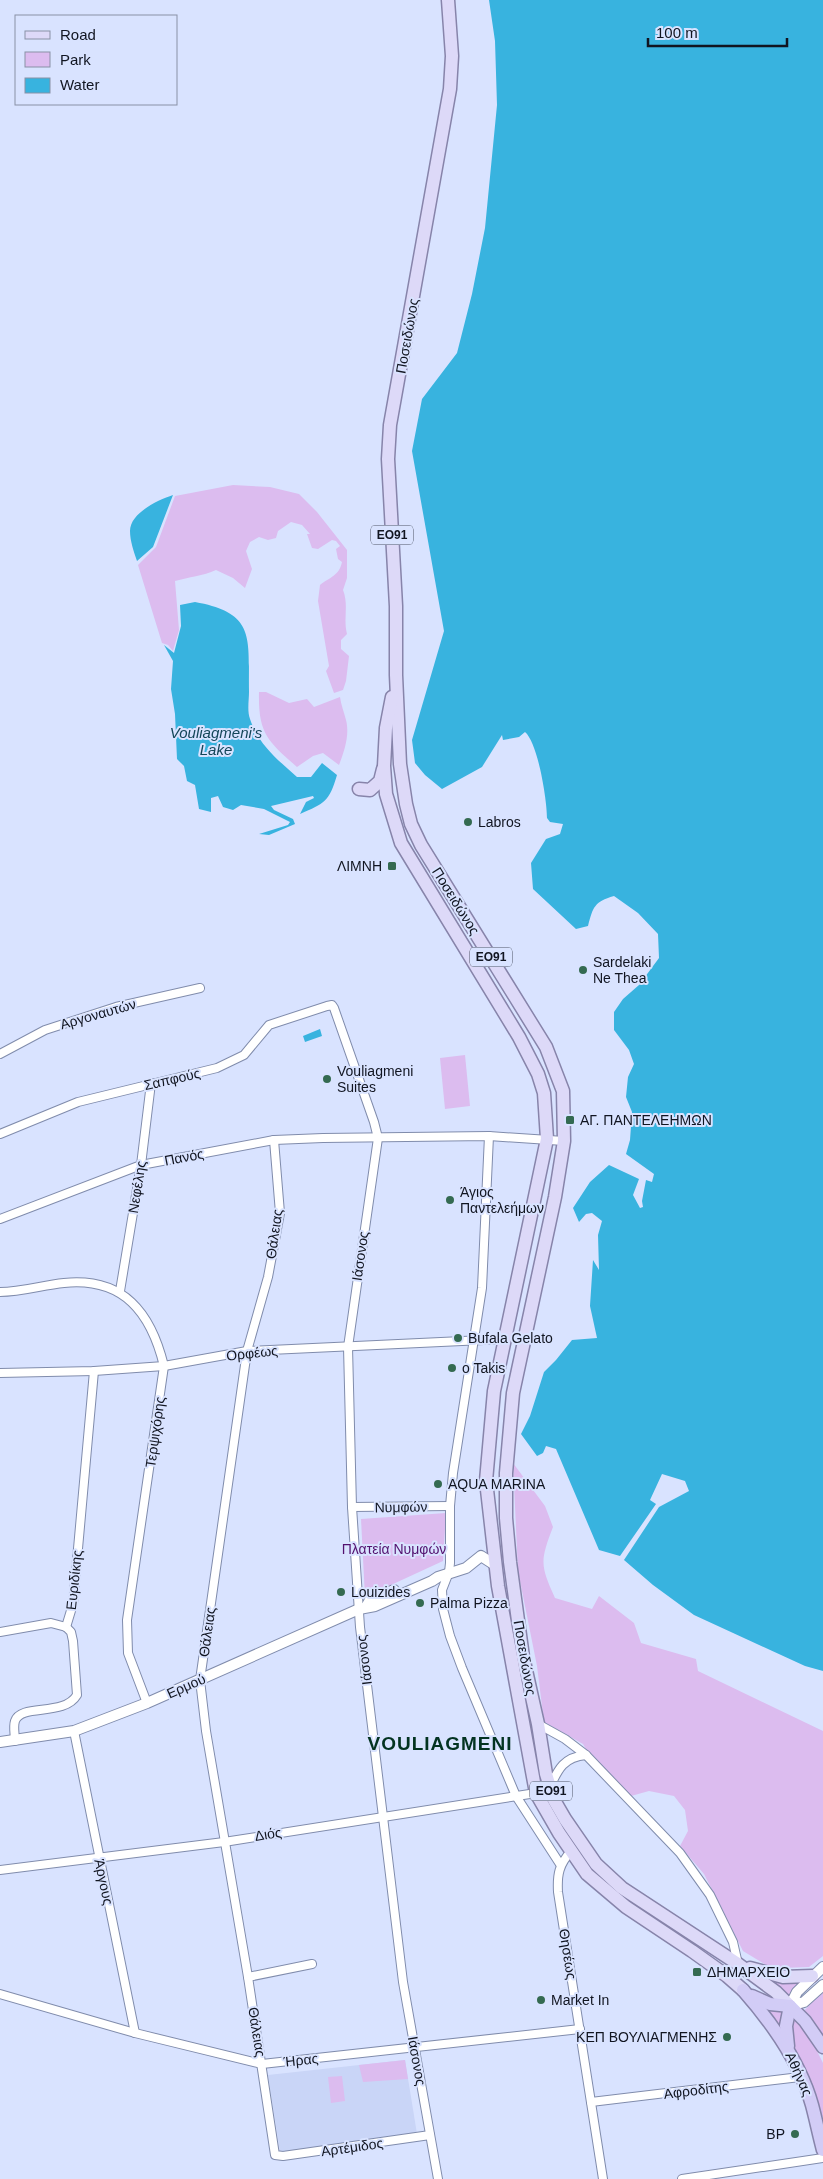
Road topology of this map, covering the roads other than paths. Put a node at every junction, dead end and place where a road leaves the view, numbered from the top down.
1 (448, 0) edge
2 (396, 675) junction
3 (384, 766) junction
4 (359, 789) dead end
5 (407, 811) junction
6 (391, 812) junction
7 (200, 988) dead end
8 (0, 1054) edge
9 (151, 1083) junction
10 (0, 1134) edge
11 (489, 1136) junction
12 (378, 1138) junction
13 (547, 1139) junction
14 (274, 1140) junction
15 (564, 1141) junction
16 (142, 1165) junction
17 (0, 1219) edge
18 (120, 1291) junction
19 (0, 1292) edge
20 (505, 1339) junction
21 (475, 1341) junction
22 (348, 1347) junction
23 (247, 1351) junction
24 (164, 1366) junction
25 (94, 1371) junction
26 (0, 1373) edge
27 (450, 1506) junction
28 (352, 1507) junction
29 (510, 1562) junction
30 (495, 1564) junction
31 (449, 1572) junction
32 (362, 1608) junction
33 (66, 1627) junction
34 (0, 1632) edge
35 (200, 1680) junction
36 (147, 1703) junction
37 (538, 1724) junction
38 (74, 1731) junction
39 (15, 1741) junction
40 (0, 1742) edge
41 (586, 1755) junction
42 (550, 1787) junction
43 (536, 1793) junction
44 (516, 1796) junction
45 (383, 1816) junction
46 (224, 1842) junction
47 (571, 1851) junction
48 (99, 1858) junction
49 (560, 1864) junction
50 (0, 1870) edge
51 (312, 1964) dead end
52 (738, 1964) junction
53 (823, 1967) edge
54 (812, 1976) junction
55 (248, 1977) junction
56 (823, 1985) edge
57 (743, 1990) junction
58 (0, 1994) edge
59 (757, 2006) joint
60 (790, 2006) junction
61 (580, 2028) junction
62 (135, 2033) junction
63 (823, 2047) edge
64 (415, 2048) junction
65 (790, 2054) junction
66 (262, 2064) junction
67 (800, 2077) junction
68 (590, 2102) junction
69 (430, 2135) junction
70 (823, 2150) edge
71 (275, 2155) joint
72 (823, 2158) edge
73 (705, 2177) edge
74 (438, 2179) edge
75 (603, 2179) edge
76 (682, 2179) edge

1 - 2 main road, Ποσειδώνος / ΕΟ91
2 - 3 main road, Ποσειδώνος / ΕΟ91
2 - 5 main road, Ποσειδώνος / ΕΟ91
3 - 4 main road
3 - 6 main road, Ποσειδώνος / ΕΟ91
5 - 6 main road
5 - 15 main road, Ποσειδώνος / ΕΟ91
6 - 13 main road, Ποσειδώνος / ΕΟ91
7 - 8 street, Αργοναυτών
9 - 10 street, Σαπφούς
9 - 12 street, Σαπφούς
9 - 16 street, Νεφέλης
11 - 12 street
11 - 13 street
11 - 21 street
12 - 14 street, Πανός
12 - 22 street, Ιάσονος
13 - 15 street
13 - 20 main road, Ποσειδώνος / ΕΟ91
14 - 16 street, Πανός
14 - 23 street, Θάλειας
15 - 29 main road, Ποσειδώνος / ΕΟ91
16 - 17 street, Πανός
16 - 18 street, Νεφέλης
18 - 19 street
18 - 24 street, Τερψιχόρης
20 - 21 street, Ορφέως
20 - 30 main road, Ποσειδώνος / ΕΟ91
21 - 22 street, Ορφέως
21 - 27 street
22 - 23 street, Ορφέως
22 - 28 street, Ιάσονος
23 - 24 street, Ορφέως
23 - 35 street, Θάλειας
24 - 25 street, Ορφέως
24 - 36 street, Τερψιχόρης
25 - 26 street, Ορφέως
25 - 33 street, Ευριδίκης
27 - 28 street, Νυμφών
27 - 31 street
28 - 32 street, Ιάσονος
29 - 30 street, Ερμού
29 - 37 main road, Ποσειδώνος / ΕΟ91
30 - 31 street, Ερμού
30 - 43 main road, Ποσειδώνος / ΕΟ91
31 - 32 street, Ερμού
31 - 44 street
32 - 35 street, Ερμού
32 - 45 street, Ιάσονος
33 - 34 street
33 - 39 street, Ευριδίκης
35 - 36 street, Ερμού
35 - 46 street, Θάλειας
36 - 38 street, Ερμού
37 - 41 street
37 - 42 main road, Ποσειδώνος / ΕΟ91
38 - 39 street, Ερμού
38 - 48 street, Άργους
39 - 40 street, Ερμού
41 - 42 street
41 - 52 street
42 - 52 main road, Ποσειδώνος / ΕΟ91
43 - 44 street, Διός
43 - 47 main road, Ποσειδώνος / ΕΟ91
44 - 45 street, Διός
44 - 49 street
45 - 46 street, Διός
45 - 64 street, Ιάσονος
46 - 48 street, Διός
46 - 55 street, Θάλειας
47 - 49 street
47 - 57 main road, Ποσειδώνος / ΕΟ91
48 - 50 street, Διός
48 - 62 street, Άργους
49 - 61 street, Θησέως
51 - 55 street
52 - 54 main road
52 - 60 main road, Ποσειδώνος / ΕΟ91
53 - 54 street
54 - 60 street
55 - 66 street, Θάλειας
56 - 60 street
57 - 59 highway, Ποσειδώνος / ΕΟ91
57 - 60 highway
58 - 62 street, Ήρας
59 - 65 highway, Αθήνας / ΕΟ91
60 - 63 highway, ΕΟ91
60 - 65 highway
61 - 64 street, Ήρας
61 - 68 street, Θησέως
62 - 66 street, Ήρας
64 - 66 street, Ήρας
64 - 69 street, Ιάσονος
65 - 67 highway, Αθήνας / ΕΟ91
66 - 71 street, Θάλειας
67 - 68 street, Αφροδίτης
67 - 70 highway, Αθήνας / ΕΟ91
68 - 75 street, Θησέως
69 - 71 street, Αρτέμιδος
69 - 74 street, Ιάσονος
72 - 73 street
73 - 76 street

